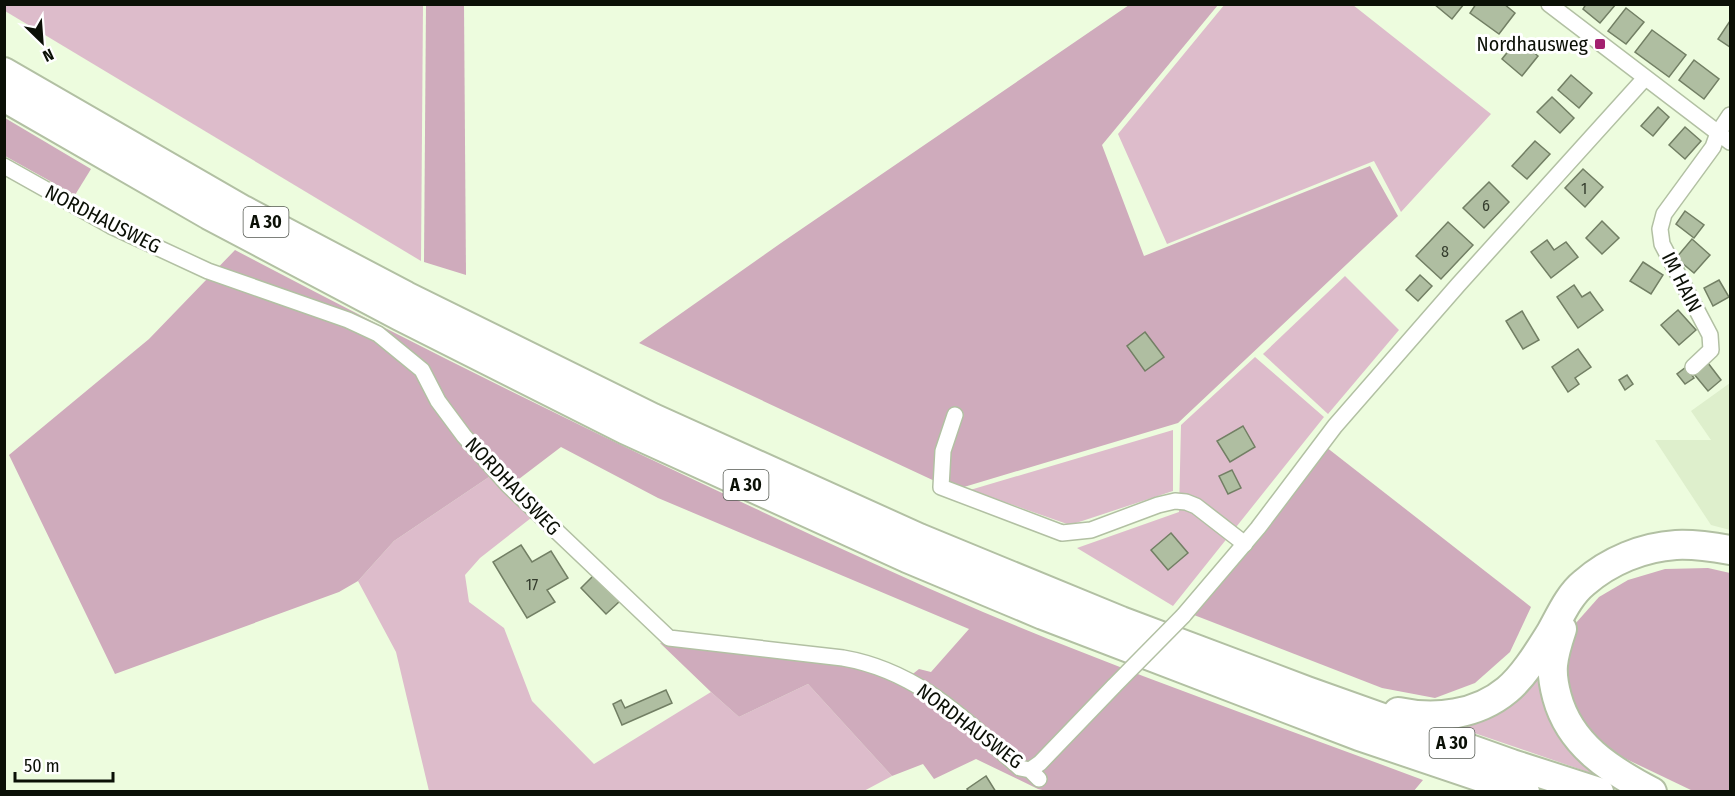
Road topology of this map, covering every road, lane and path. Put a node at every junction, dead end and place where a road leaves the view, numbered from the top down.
1 (1549, 4) edge
2 (4, 72) edge
3 (1645, 78) junction
4 (4, 98) edge
5 (1731, 115) edge
6 (1725, 138) edge
7 (4, 166) edge
8 (1693, 367) dead end
9 (955, 415) dead end
10 (1245, 544) junction
11 (1731, 550) edge
12 (1571, 598) junction
13 (1307, 691) junction
14 (1525, 792) edge
15 (1599, 792) edge
16 (1652, 792) edge

1 - 3 street
2 - 13 highway, A 30
3 - 6 street
3 - 10 street, NORDHAUSWEG
4 - 14 highway, A 30
5 - 6 street
6 - 8 street, IM HAIN
7 - 10 street, NORDHAUSWEG, bridge
9 - 10 street
11 - 12 highway
12 - 13 highway
12 - 16 highway
13 - 15 highway, A 30

